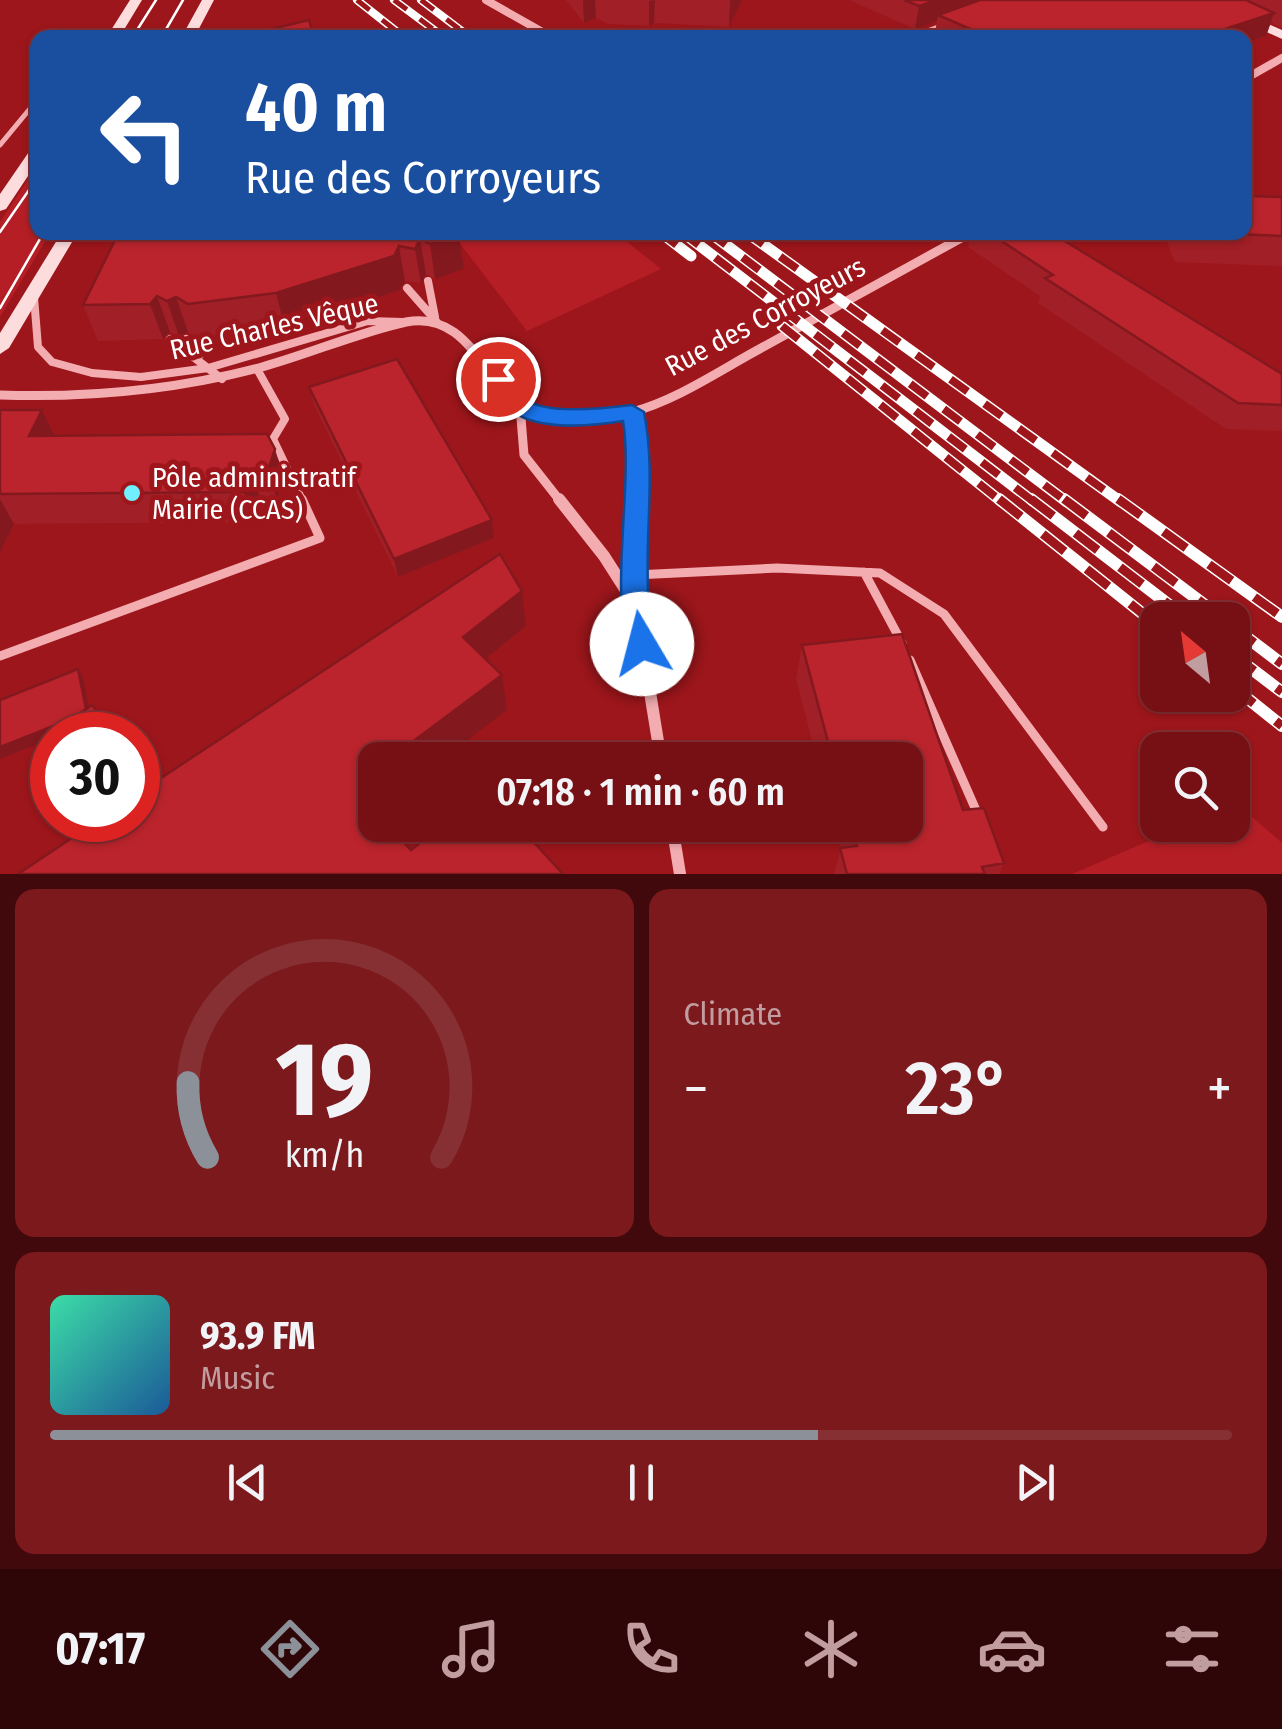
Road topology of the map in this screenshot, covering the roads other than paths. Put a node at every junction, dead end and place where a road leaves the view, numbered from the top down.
1 (136, 0) edge
2 (208, 0) edge
3 (486, 0) edge
4 (1202, 0) edge
5 (964, 19) edge
6 (117, 30) edge
7 (191, 30) edge
8 (539, 30) edge
9 (935, 30) edge
10 (1282, 35) edge
11 (1282, 58) edge
12 (1252, 75) edge
13 (30, 109) edge
14 (0, 144) edge
15 (30, 161) edge
16 (0, 206) edge
17 (65, 240) edge
18 (957, 240) edge
19 (428, 281) edge
20 (406, 288) edge
21 (34, 292) junction
22 (436, 321) junction
23 (407, 322) junction
24 (170, 339) edge
25 (186, 339) edge
26 (0, 348) edge
27 (208, 368) junction
28 (256, 369) junction
29 (222, 379) junction
30 (0, 396) edge
31 (520, 406) junction
32 (632, 412) junction
33 (864, 572) junction
34 (635, 576) junction
35 (636, 606) junction
36 (0, 656) edge
37 (658, 742) edge
38 (981, 822) edge
39 (1103, 827) dead end
40 (675, 842) edge
41 (680, 874) edge

1 - 6 main road
2 - 7 main road
3 - 8 street
4 - 10 main road
5 - 9 street
11 - 12 street
13 - 14 lane
15 - 16 main road
17 - 21 main road
18 - 32 street, Rue des Corroyeurs
19 - 22 lane
20 - 22 lane
21 - 26 main road
21 - 27 lane, Rue Charles Vêque
22 - 23 street
22 - 31 street
23 - 27 lane, Rue Charles Vêque
23 - 28 street, Rue Charles Vêque
24 - 27 lane
25 - 27 lane
27 - 29 lane
28 - 29 street, Rue Charles Vêque
28 - 36 lane
29 - 30 street, Rue Charles Vêque
31 - 32 street, Rue des Corroyeurs
31 - 35 street
32 - 34 street
33 - 34 lane
33 - 38 lane
33 - 39 lane
34 - 35 street
35 - 37 street
40 - 41 street

